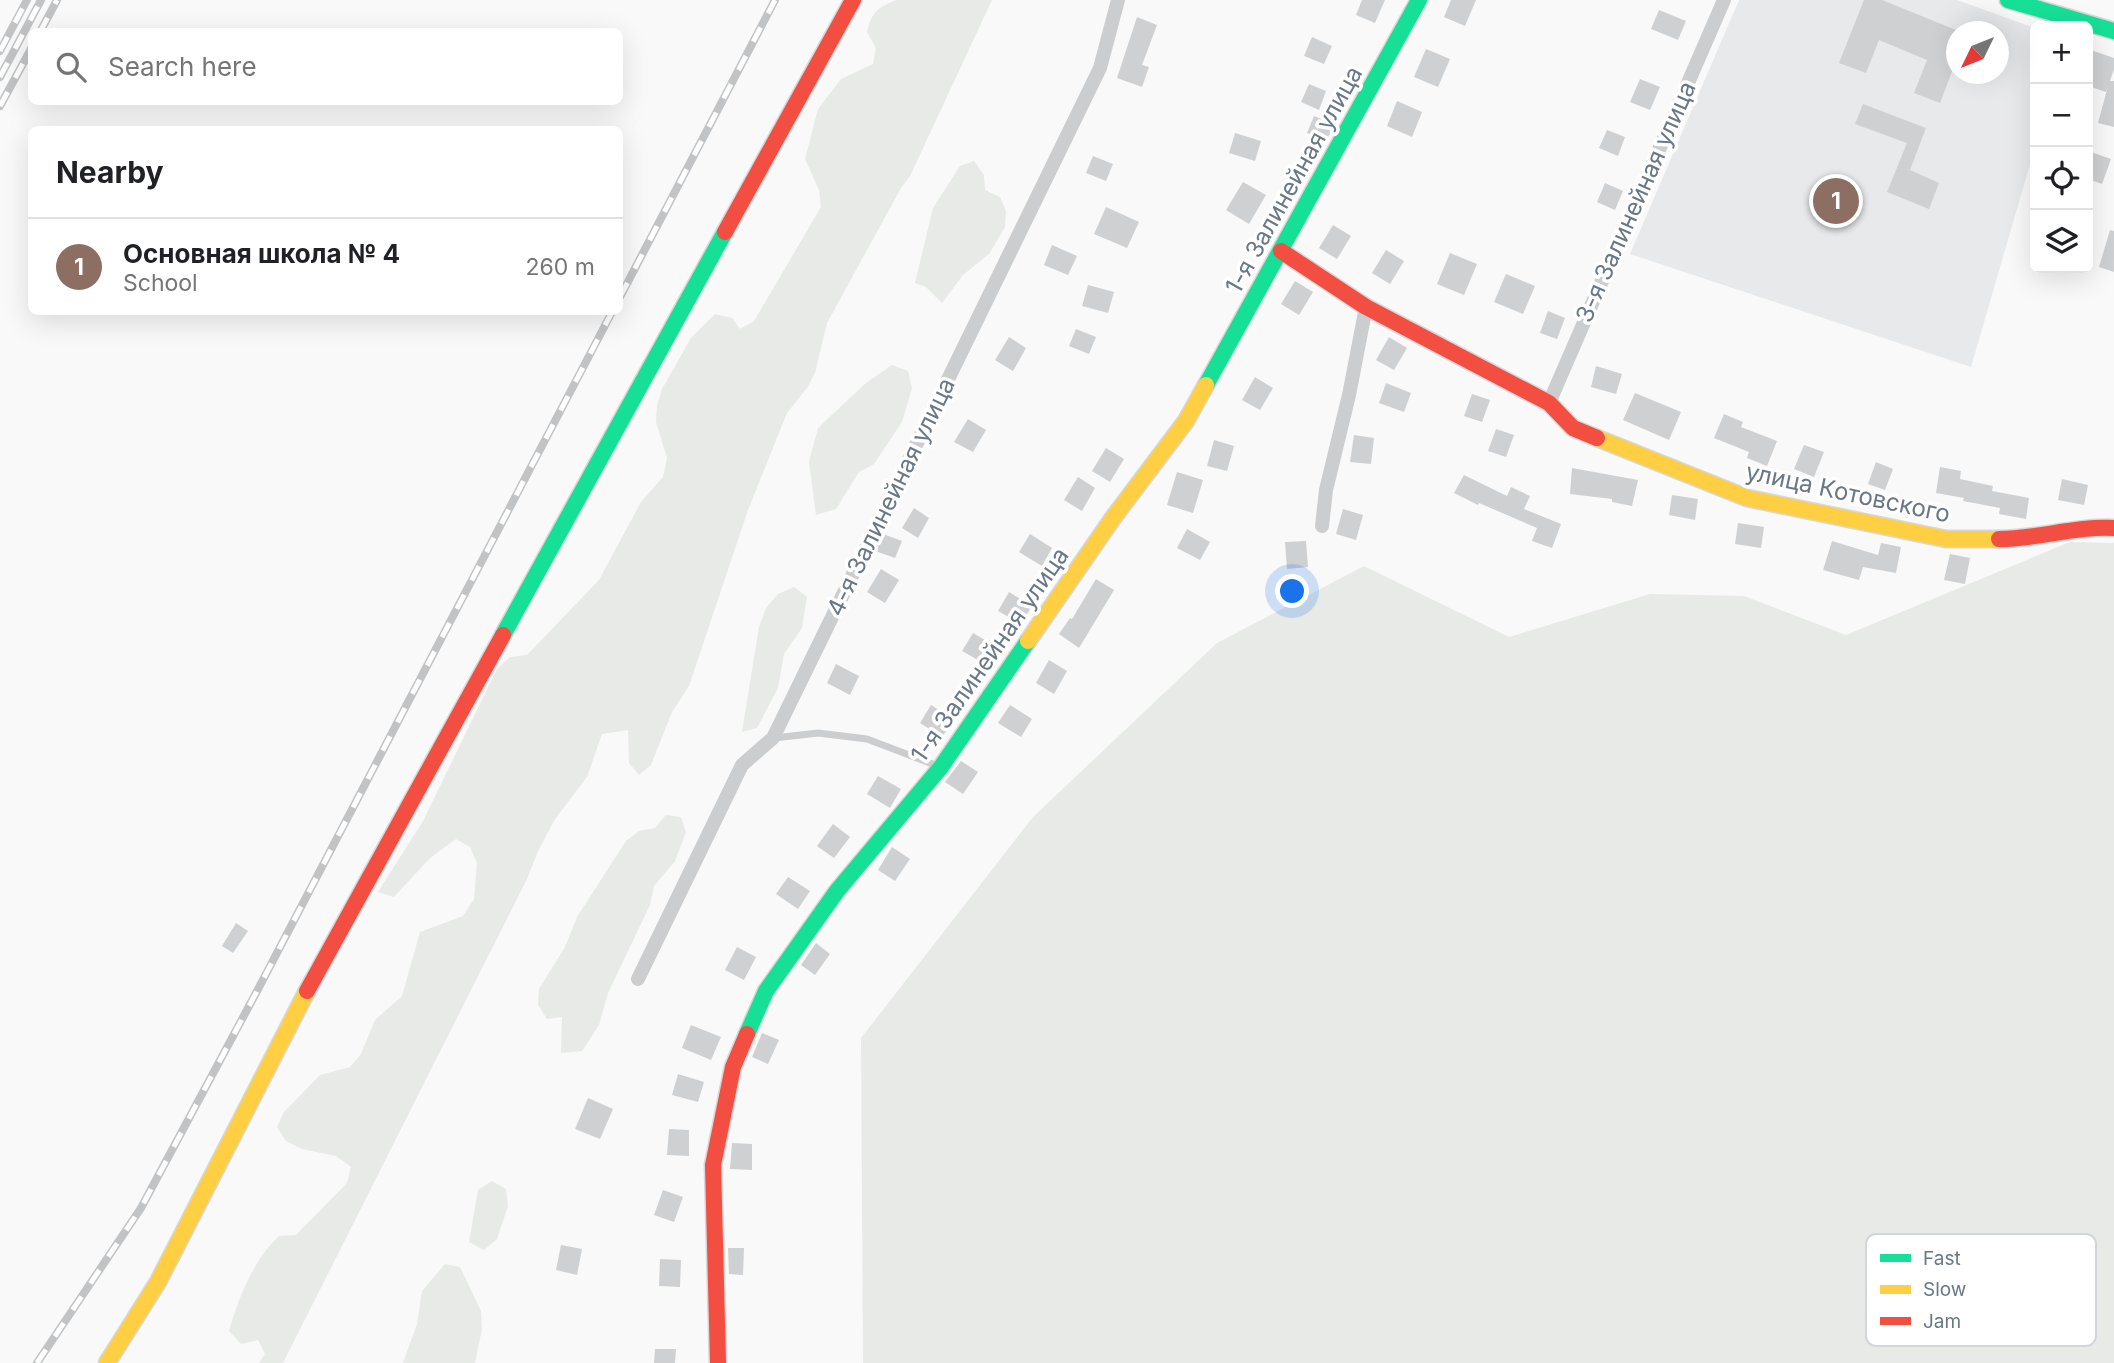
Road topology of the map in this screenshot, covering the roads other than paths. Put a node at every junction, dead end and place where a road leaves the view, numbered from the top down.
1 (853, 0) edge
2 (1118, 0) edge
3 (1419, 0) edge
4 (1724, 0) edge
5 (2008, 0) edge
6 (2114, 31) edge
7 (1281, 251) junction
8 (1366, 307) junction
9 (1549, 403) junction
10 (1322, 526) dead end
11 (2114, 528) edge
12 (773, 738) junction
13 (941, 767) junction
14 (638, 979) dead end
15 (107, 1363) edge
16 (718, 1363) edge

1 - 15 street
2 - 12 street, 4-я Залинейная улица
3 - 7 street, 1-я Залинейная улица
4 - 9 street, 3-я Залинейная улица
5 - 6 street
7 - 8 street, улица Котовского
7 - 13 street, 1-я Залинейная улица
8 - 9 street, улица Котовского
8 - 10 street
9 - 11 street, улица Котовского
12 - 13 lane
12 - 14 street, 4-я Залинейная улица
13 - 16 street, 1-я Залинейная улица

